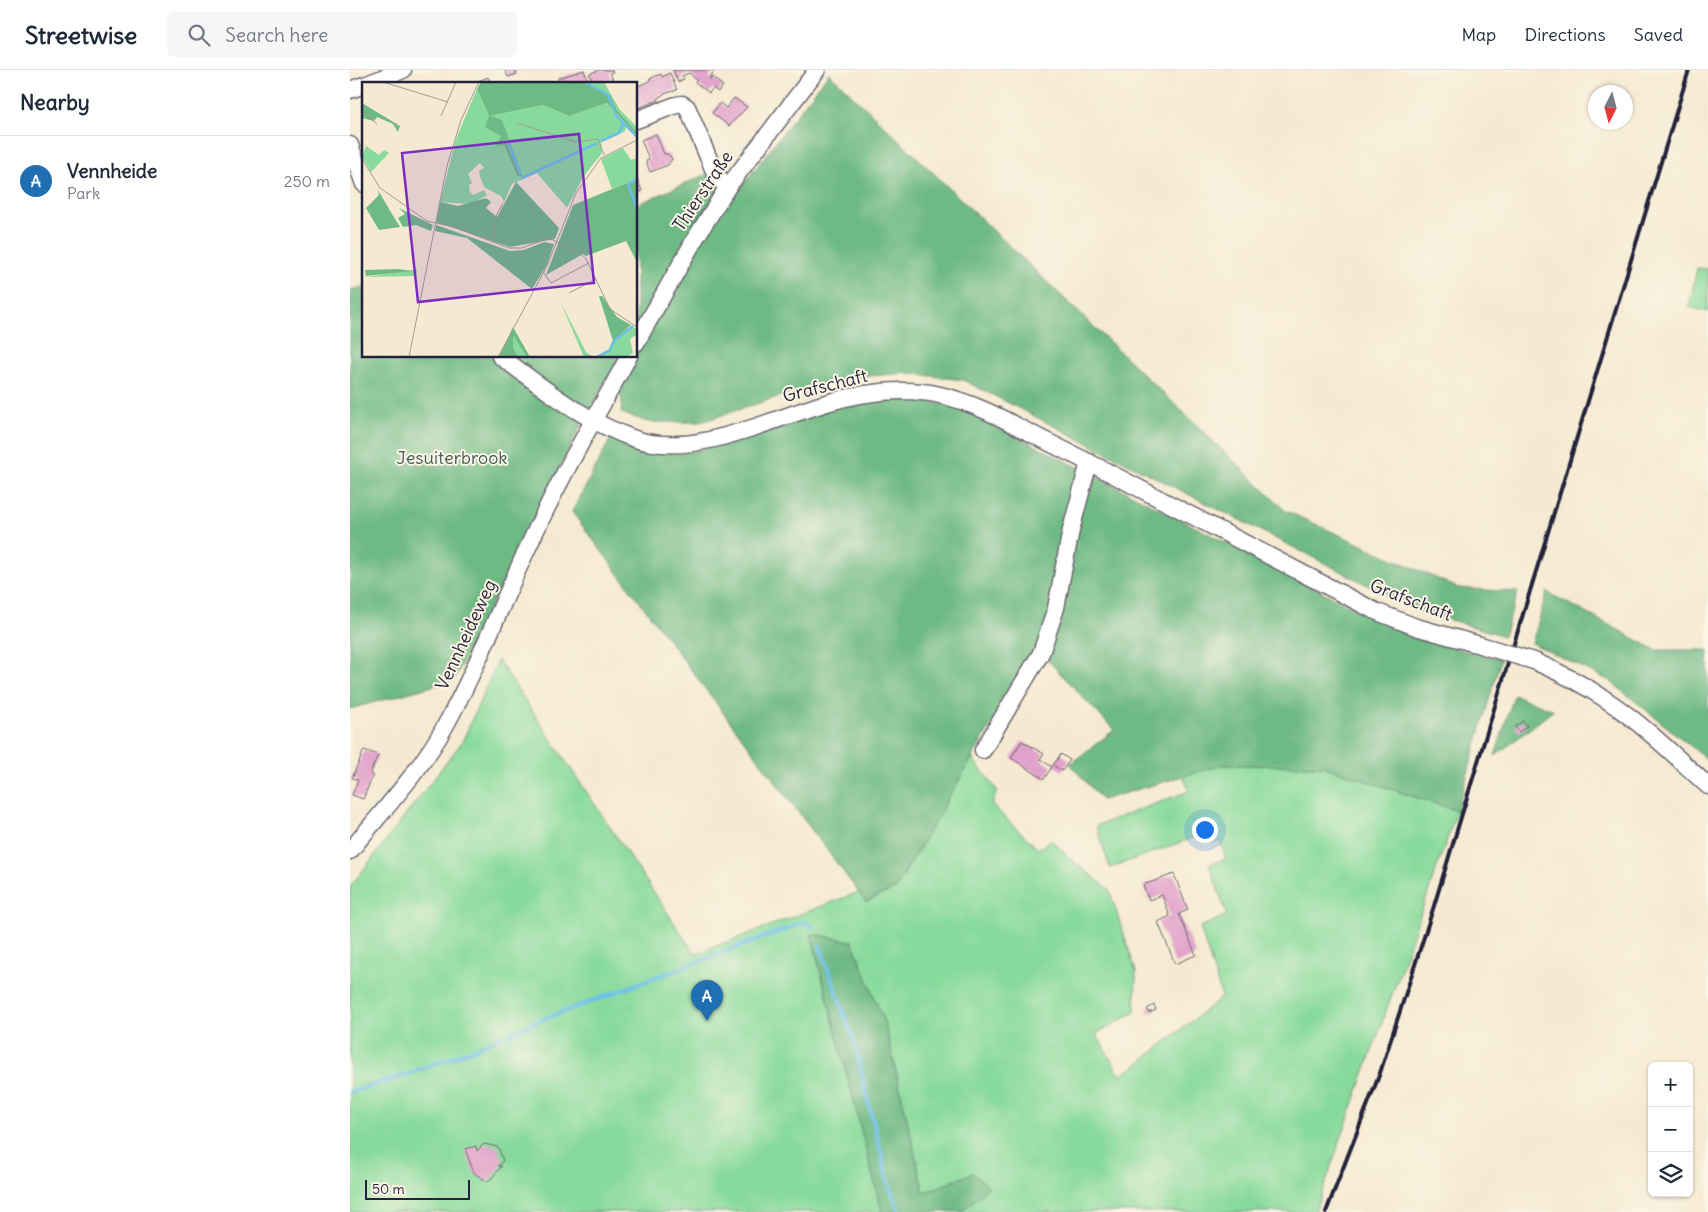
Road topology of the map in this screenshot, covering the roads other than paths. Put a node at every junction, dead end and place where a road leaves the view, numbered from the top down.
1 (402, 70) edge
2 (817, 70) edge
3 (370, 82) edge
4 (362, 85) edge
5 (350, 90) edge
6 (638, 119) edge
7 (350, 145) edge
8 (362, 178) edge
9 (727, 188) junction
10 (638, 340) edge
11 (503, 358) edge
12 (628, 358) edge
13 (594, 420) junction
14 (1089, 462) junction
15 (983, 750) dead end
16 (1708, 786) edge
17 (350, 851) edge

1 - 3 street
2 - 9 street, Thierstraße
4 - 5 street
6 - 9 street
7 - 8 street
9 - 10 street, Thierstraße
11 - 13 street, Grafschaft
12 - 13 street
13 - 14 street, Grafschaft
13 - 17 street, Vennheideweg
14 - 15 street
14 - 16 street, Grafschaft, bridge

